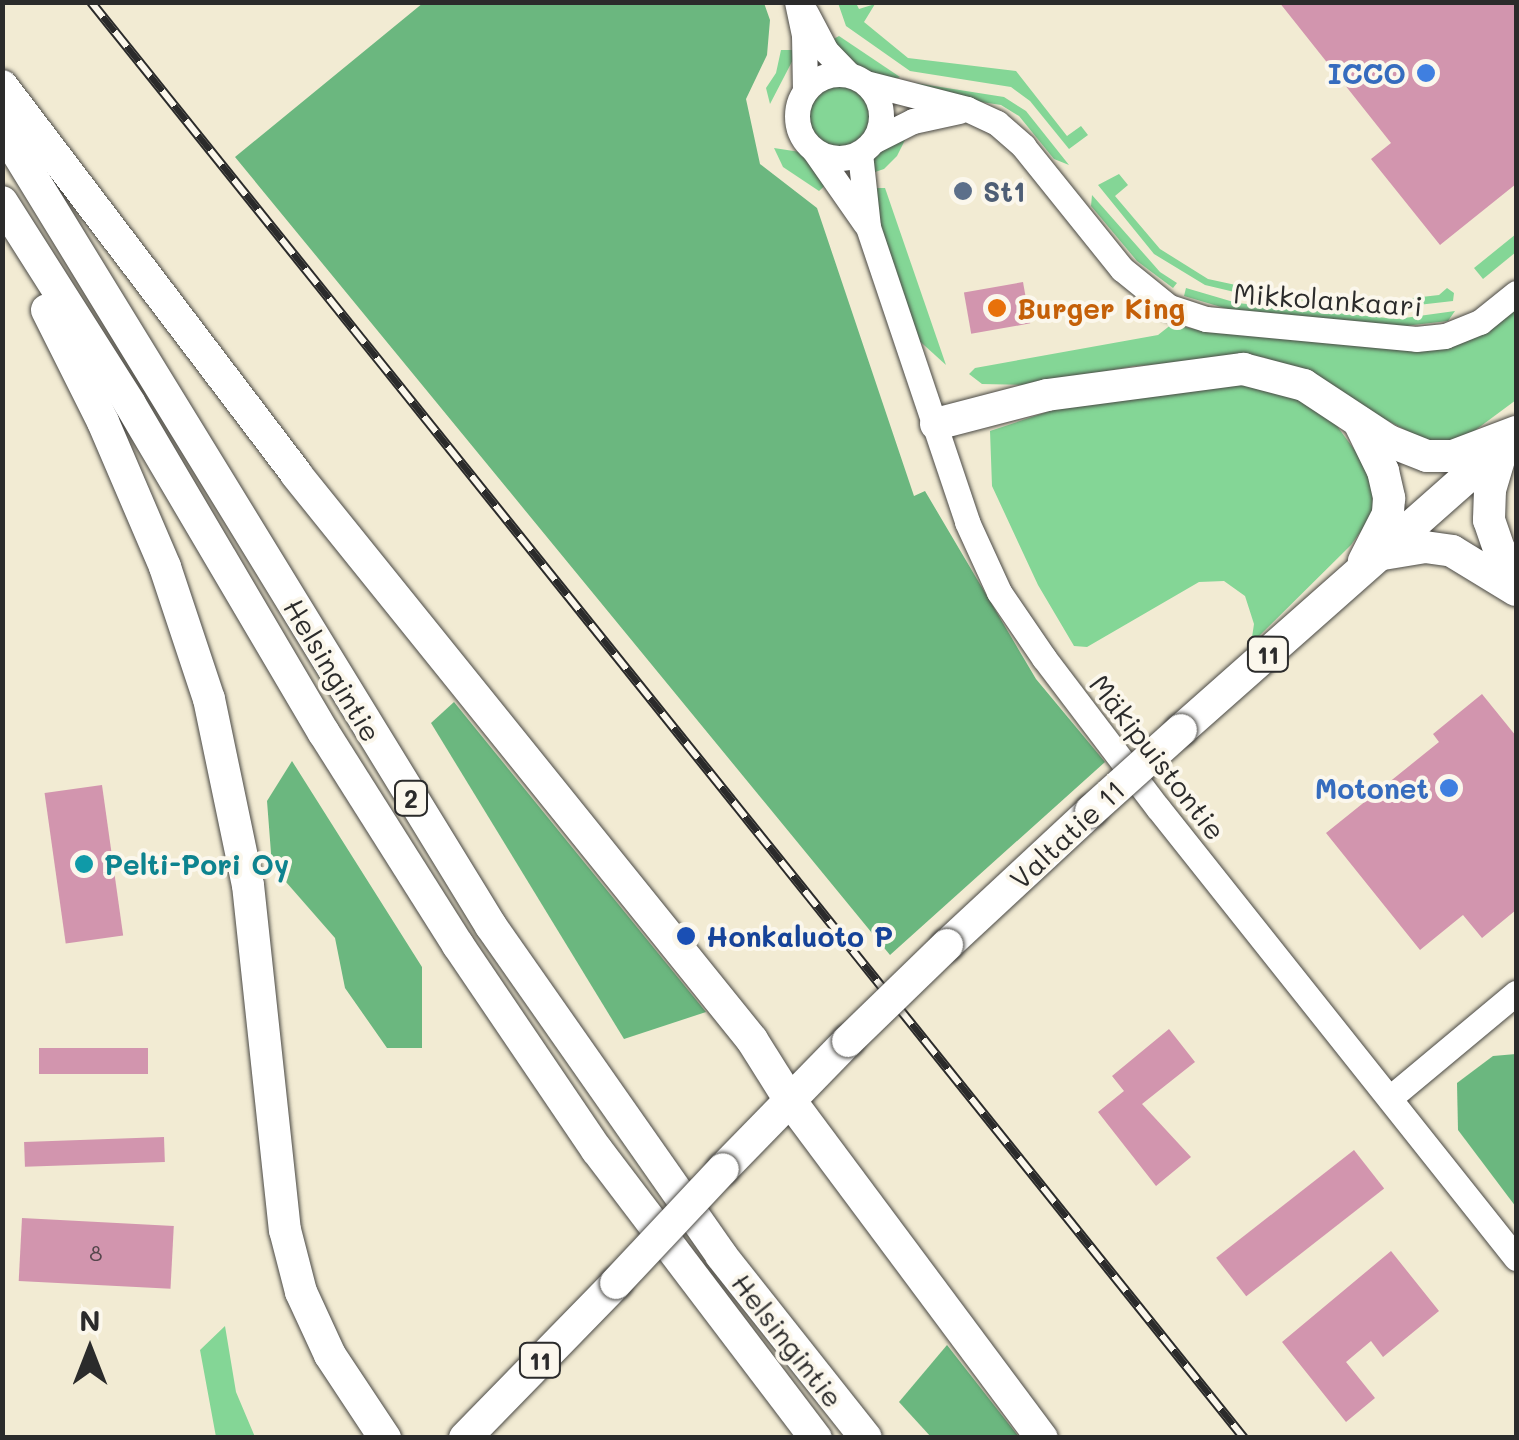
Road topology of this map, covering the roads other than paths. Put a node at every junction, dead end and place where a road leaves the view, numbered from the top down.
1 (799, 2) edge
2 (857, 79) junction
3 (2, 86) edge
4 (805, 91) junction
5 (967, 109) junction
6 (2, 128) edge
7 (868, 147) junction
8 (814, 150) junction
9 (2, 202) edge
10 (868, 227) junction
11 (2, 232) edge
12 (1516, 293) edge
13 (1358, 420) junction
14 (936, 424) junction
15 (1512, 437) edge
16 (1384, 554) junction
17 (1516, 577) edge
18 (1355, 578) junction
19 (1516, 590) edge
20 (1516, 993) edge
21 (1390, 1097) junction
22 (789, 1099) junction
23 (1516, 1258) edge
24 (385, 1438) edge
25 (465, 1438) edge
26 (816, 1438) edge
27 (866, 1438) edge
28 (1042, 1438) edge

1 - 2 street
1 - 4 street
2 - 4 street
2 - 5 street, Mikkolankaari
2 - 7 street
3 - 22 highway
4 - 8 street
5 - 7 street
5 - 12 street, Mikkolankaari
6 - 27 highway, Helsingintie / 2
7 - 8 street
7 - 10 street, Mäkipuistontie
8 - 10 street, Mäkipuistontie
9 - 26 highway, Helsingintie / 2
10 - 14 street, Mäkipuistontie
11 - 24 highway
13 - 14 highway
13 - 15 highway
13 - 18 highway
14 - 21 street, Mäkipuistontie
15 - 16 highway, 11
15 - 17 highway
16 - 18 highway, 11
16 - 19 highway
18 - 22 highway, Valtatie 11 / 11, bridge
20 - 21 street
21 - 23 street, Mäkipuistontie
22 - 25 highway, 11, bridge
22 - 28 highway

